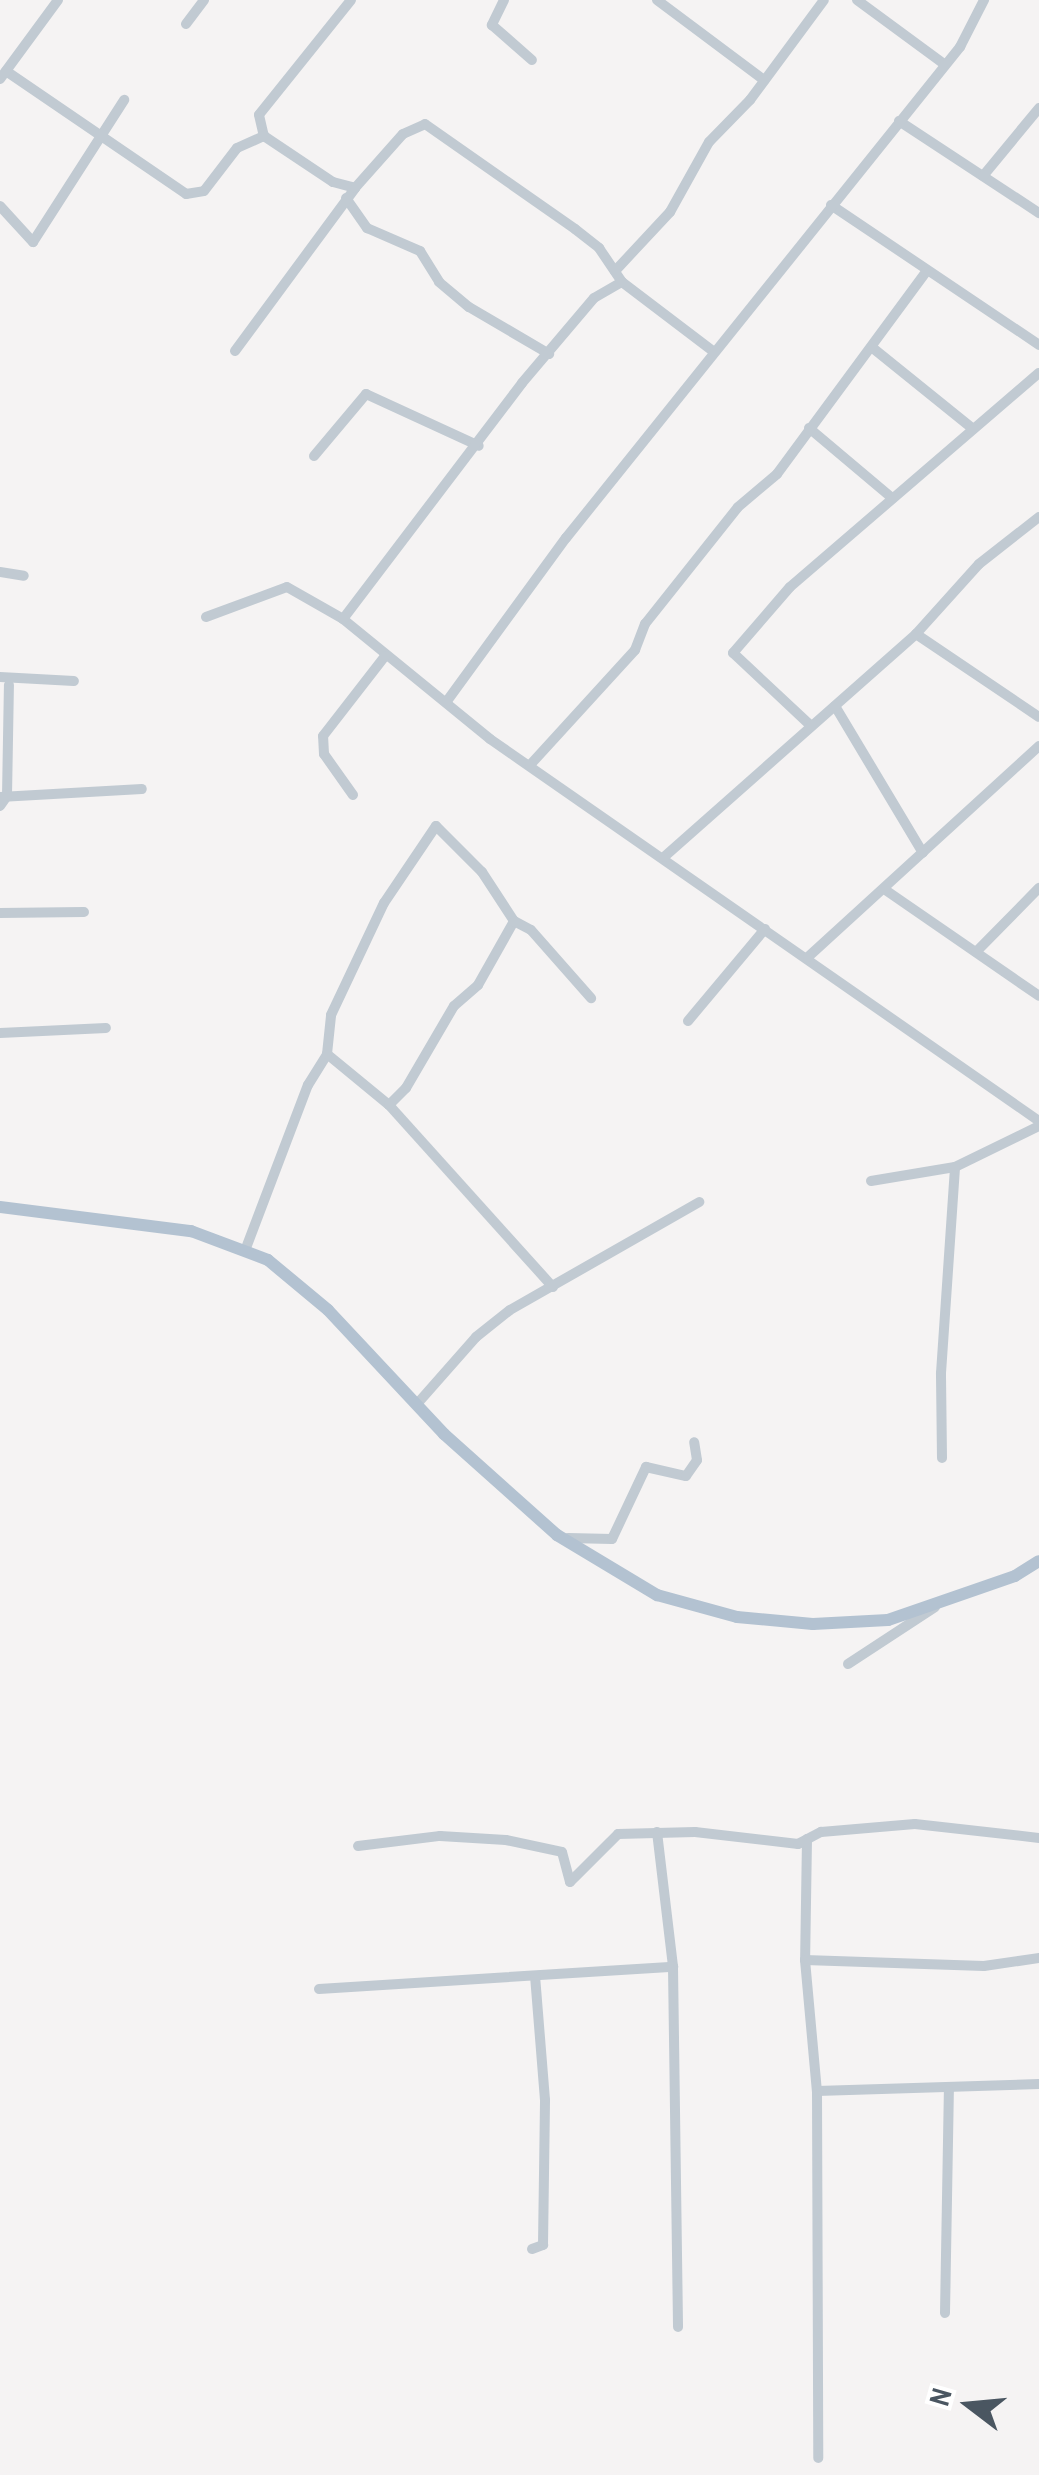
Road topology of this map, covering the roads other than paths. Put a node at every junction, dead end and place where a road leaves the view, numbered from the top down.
1 (58, 0) edge
2 (204, 0) edge
3 (350, 0) edge
4 (504, 0) edge
5 (657, 0) edge
6 (824, 0) edge
7 (857, 0) edge
8 (984, 0) edge
9 (186, 24) dead end
10 (532, 60) dead end
11 (944, 64) junction
12 (3, 75) edge
13 (764, 80) junction
14 (124, 100) dead end
15 (1039, 108) edge
16 (899, 121) junction
17 (264, 136) junction
18 (102, 137) junction
19 (982, 176) junction
20 (355, 188) junction
21 (343, 196) dead end
22 (831, 204) junction
23 (0, 206) edge
24 (1039, 213) edge
25 (615, 271) junction
26 (926, 272) junction
27 (622, 282) junction
28 (1039, 345) edge
29 (874, 349) junction
30 (235, 351) dead end
31 (713, 351) junction
32 (549, 354) junction
33 (1039, 372) edge
34 (809, 428) junction
35 (973, 429) junction
36 (480, 446) junction
37 (314, 456) dead end
38 (892, 498) junction
39 (1039, 518) edge
40 (0, 572) edge
41 (24, 576) dead end
42 (206, 617) dead end
43 (343, 619) junction
44 (916, 634) junction
45 (386, 656) junction
46 (74, 680) dead end
47 (4, 681) edge
48 (447, 702) junction
49 (835, 706) junction
50 (1039, 716) edge
51 (809, 724) junction
52 (1039, 746) edge
53 (530, 765) junction
54 (142, 790) dead end
55 (352, 795) dead end
56 (2, 800) edge
57 (923, 853) junction
58 (664, 857) junction
59 (884, 888) junction
60 (1039, 888) edge
61 (0, 912) edge
62 (84, 912) dead end
63 (514, 920) junction
64 (764, 928) junction
65 (976, 952) junction
66 (808, 958) junction
67 (1039, 996) edge
68 (591, 998) dead end
69 (688, 1022) dead end
70 (106, 1028) dead end
71 (0, 1034) edge
72 (328, 1054) junction
73 (389, 1105) junction
74 (1039, 1123) edge
75 (955, 1167) junction
76 (871, 1181) dead end
77 (699, 1202) dead end
78 (0, 1207) edge
79 (246, 1248) junction
80 (553, 1286) junction
81 (417, 1404) junction
82 (694, 1442) dead end
83 (942, 1458) dead end
84 (557, 1535) junction
85 (1039, 1560) edge
86 (935, 1607) junction
87 (848, 1664) dead end
88 (657, 1832) junction
89 (1039, 1838) edge
90 (807, 1839) junction
91 (358, 1846) dead end
92 (1039, 1958) edge
93 (805, 1960) junction
94 (673, 1967) junction
95 (535, 1976) junction
96 (318, 1989) dead end
97 (1039, 2084) edge
98 (817, 2091) junction
99 (949, 2091) junction
100 (532, 2249) dead end
101 (945, 2313) dead end
102 (678, 2327) dead end
103 (818, 2458) dead end

1 - 12 street
2 - 9 street
3 - 17 street
4 - 10 street
5 - 13 street
6 - 13 street
7 - 11 street
8 - 11 street
11 - 16 street
12 - 18 street
13 - 25 street
14 - 18 street
15 - 19 street
16 - 19 street
16 - 22 street
17 - 18 street
17 - 20 street
18 - 23 street
19 - 24 street
20 - 25 street
20 - 30 street
21 - 32 street
22 - 26 street
22 - 31 street
25 - 27 street
26 - 28 street
26 - 29 street
27 - 31 street
27 - 32 street
29 - 34 street
29 - 35 street
31 - 48 street
32 - 36 street
33 - 35 street
34 - 38 street
34 - 53 street
35 - 38 street
36 - 37 street
36 - 43 street
38 - 51 street
39 - 44 street
40 - 41 street
42 - 43 street
43 - 45 street
44 - 49 street
44 - 50 street
45 - 48 street
45 - 55 street
46 - 47 street
47 - 56 street
48 - 53 street
49 - 51 street
49 - 57 street
51 - 58 street
52 - 57 street
53 - 58 street
54 - 56 street
57 - 59 street
58 - 64 street
59 - 65 street
59 - 66 street
60 - 65 street
61 - 62 street
63 - 68 street
63 - 72 street
63 - 73 street
64 - 66 street
64 - 69 street
65 - 67 street
66 - 74 street
70 - 71 street
72 - 73 street
72 - 79 street
73 - 80 street
74 - 75 street
75 - 76 street
75 - 83 street
77 - 80 street
78 - 79 main road
79 - 81 main road
80 - 81 street
81 - 84 main road
82 - 84 street
84 - 86 main road
85 - 86 main road
86 - 87 street
88 - 90 street
88 - 91 street
88 - 94 street
89 - 90 street
90 - 93 street
92 - 93 street
93 - 98 street
94 - 95 street
94 - 102 street
95 - 96 street
95 - 100 street
97 - 99 street
98 - 99 street
98 - 103 street
99 - 101 street

